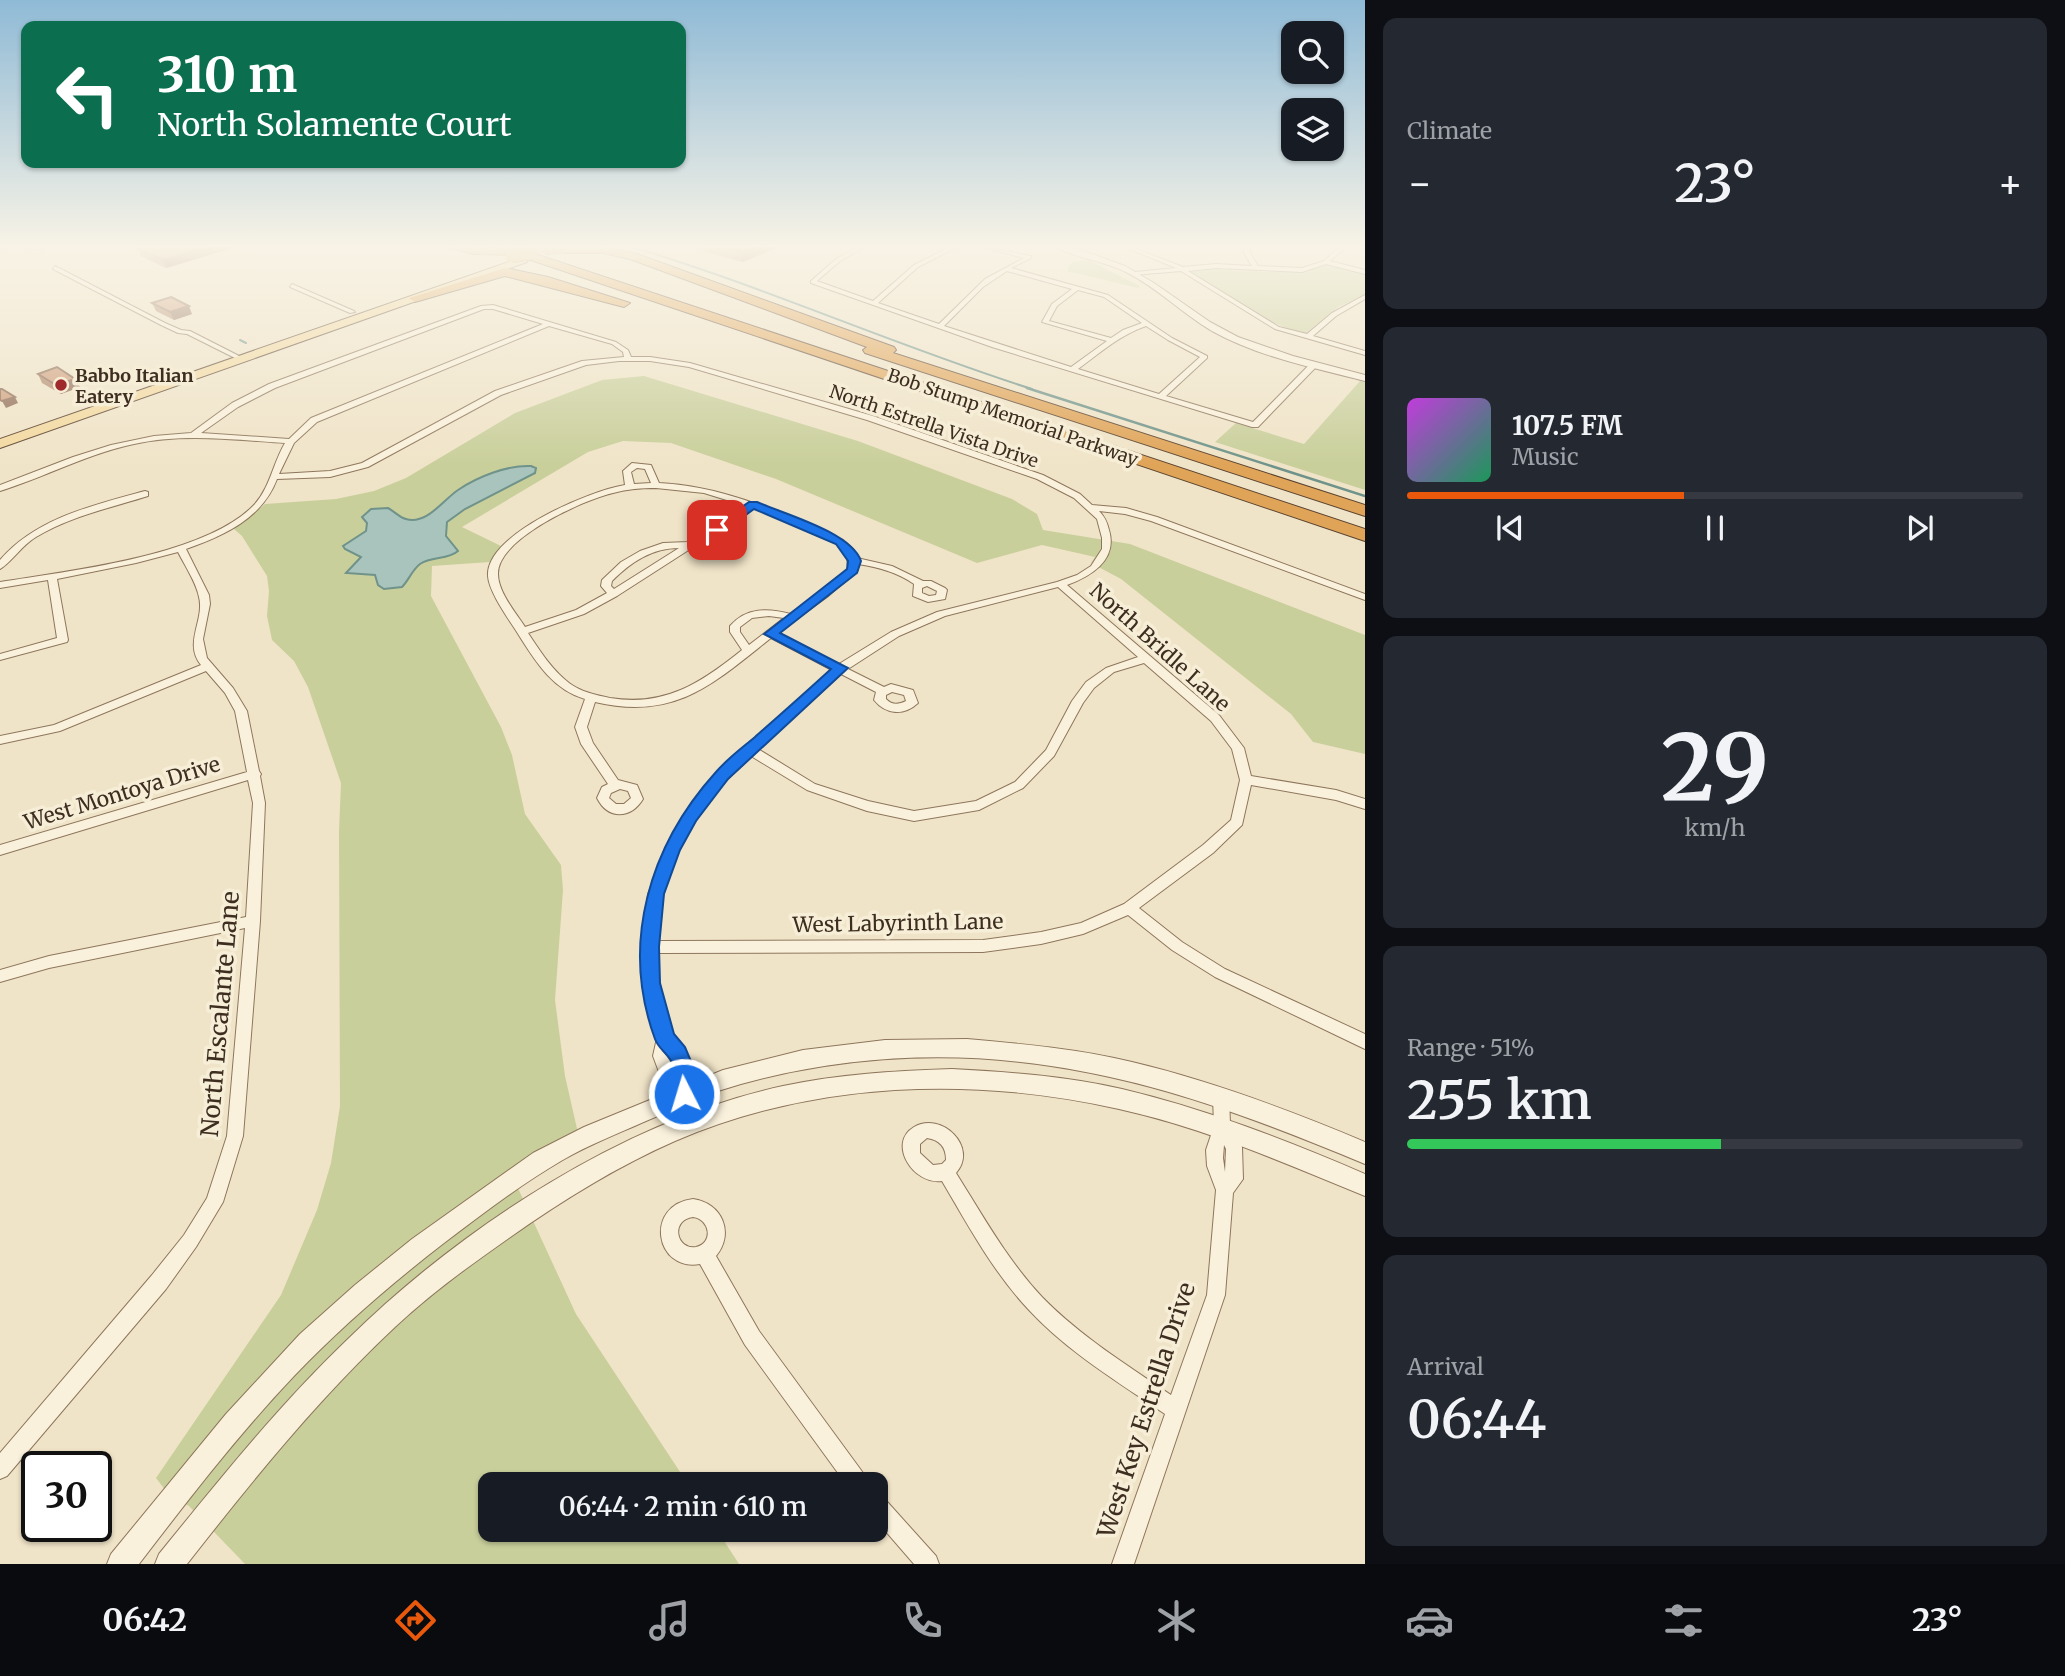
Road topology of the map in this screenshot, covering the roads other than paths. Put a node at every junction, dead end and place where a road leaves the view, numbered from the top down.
1 (155, 319) edge
2 (333, 319) edge
3 (350, 319) edge
4 (454, 319) edge
5 (532, 319) edge
6 (680, 319) edge
7 (729, 319) edge
8 (772, 319) edge
9 (803, 319) edge
10 (917, 319) edge
11 (949, 319) edge
12 (1047, 319) edge
13 (1140, 319) edge
14 (1202, 319) edge
15 (1261, 319) edge
16 (1326, 319) edge
17 (548, 324) junction
18 (1146, 324) junction
19 (939, 327) junction
20 (1307, 338) junction
21 (1114, 341) junction
22 (1365, 353) edge
23 (1205, 357) joint
24 (229, 358) junction
25 (628, 358) junction
26 (1314, 365) junction
27 (1073, 369) junction
28 (1365, 378) edge
29 (916, 384) junction
30 (1160, 396) junction
31 (192, 436) junction
32 (1140, 438) junction
33 (1, 440) edge
34 (288, 441) junction
35 (273, 477) junction
36 (656, 485) junction
37 (0, 488) edge
38 (626, 488) junction
39 (145, 494) dead end
40 (753, 505) junction
41 (1093, 508) junction
42 (1365, 511) edge
43 (1365, 535) edge
44 (687, 545) junction
45 (181, 549) junction
46 (855, 561) junction
47 (0, 566) edge
48 (52, 577) junction
49 (920, 584) dead end
50 (1060, 584) junction
51 (0, 585) edge
52 (613, 594) junction
53 (1365, 597) edge
54 (792, 617) junction
55 (524, 631) junction
56 (771, 634) junction
57 (748, 651) junction
58 (0, 657) edge
59 (1145, 659) junction
60 (208, 667) junction
61 (841, 668) junction
62 (883, 691) dead end
63 (591, 698) junction
64 (0, 740) edge
65 (751, 750) junction
66 (255, 774) junction
67 (1246, 780) junction
68 (615, 785) dead end
69 (1365, 804) edge
70 (0, 850) edge
71 (1129, 908) junction
72 (253, 921) junction
73 (650, 947) junction
74 (0, 976) edge
75 (1365, 1042) edge
76 (684, 1094) junction
77 (1221, 1096) junction
78 (695, 1122) junction
79 (1222, 1126) junction
80 (1365, 1153) edge
81 (946, 1172) dead end
82 (1365, 1185) edge
83 (704, 1253) dead end
84 (1176, 1410) junction
85 (0, 1469) edge
86 (850, 1472) edge
87 (888, 1518) edge
88 (121, 1564) edge
89 (169, 1564) edge
90 (928, 1564) edge
91 (1123, 1564) edge

1 - 24 street
2 - 24 main road
3 - 24 main road
4 - 31 street
5 - 17 street
6 - 29 highway
7 - 29 highway, Bob Stump Memorial Parkway
8 - 32 highway, Bob Stump Memorial Parkway
9 - 32 highway
10 - 19 street
11 - 19 street
12 - 21 street
13 - 18 street
14 - 26 street
15 - 20 street
16 - 20 street
17 - 25 street
17 - 34 street
18 - 21 street
18 - 23 street
19 - 27 street
20 - 22 street
21 - 27 street
23 - 30 street
24 - 33 main road
25 - 35 street, North Estrella Vista Drive
25 - 41 street, North Estrella Vista Drive
26 - 28 street
26 - 30 street
27 - 30 street
29 - 43 highway, Bob Stump Memorial Parkway
31 - 34 street
31 - 37 street
32 - 42 highway, Bob Stump Memorial Parkway
34 - 35 street
35 - 45 street
36 - 38 street
36 - 38 street
36 - 40 street
38 - 55 street
39 - 47 street
40 - 44 street
40 - 46 street
41 - 50 street
41 - 53 street, North Estrella Vista Drive
44 - 52 street
44 - 52 street
45 - 48 street
45 - 60 street, North Escalante Lane
46 - 49 street
46 - 54 street
48 - 51 street
48 - 58 street
50 - 59 street, North Bridle Lane
50 - 61 street
52 - 55 street
54 - 56 street
54 - 57 street
55 - 63 street
56 - 57 street
56 - 61 street
57 - 63 street
59 - 65 street
59 - 67 street, North Bridle Lane
60 - 64 street
60 - 66 street, North Escalante Lane
61 - 62 street
61 - 65 street
63 - 68 street
65 - 73 street
66 - 70 street, West Montoya Drive
66 - 72 street, North Escalante Lane
67 - 69 street
67 - 71 street, West Labyrinth Lane
71 - 73 street, West Labyrinth Lane
71 - 75 street
72 - 74 street
72 - 85 street, North Escalante Lane
73 - 76 street
76 - 77 street
76 - 78 street
76 - 88 street
77 - 79 street, West Key Estrella Drive
77 - 80 street
78 - 79 street
78 - 89 street
79 - 82 street
79 - 84 street, West Key Estrella Drive
81 - 84 street
83 - 86 street
84 - 91 street, West Key Estrella Drive
87 - 90 street

